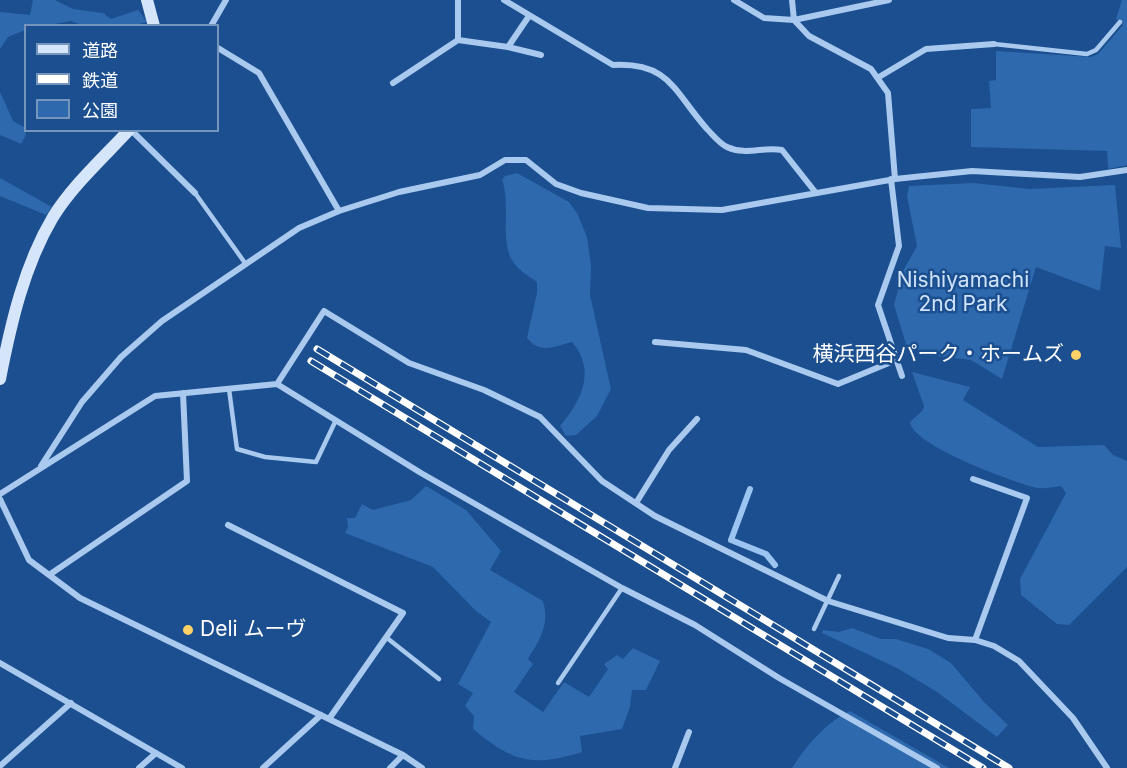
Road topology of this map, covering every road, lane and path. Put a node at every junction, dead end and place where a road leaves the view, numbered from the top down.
1 (147, 0) edge
2 (226, 0) edge
3 (459, 0) edge
4 (504, 0) edge
5 (734, 0) edge
6 (792, 0) edge
7 (889, 0) edge
8 (529, 16) junction
9 (794, 20) junction
10 (1120, 22) dead end
11 (153, 24) edge
12 (212, 24) edge
13 (458, 40) junction
14 (994, 44) joint
15 (508, 47) junction
16 (219, 49) edge
17 (541, 55) dead end
18 (879, 77) junction
19 (393, 82) dead end
20 (128, 132) edge
21 (132, 132) edge
22 (1127, 170) edge
23 (893, 179) junction
24 (195, 193) joint
25 (816, 193) junction
26 (339, 211) junction
27 (245, 263) junction
28 (655, 342) dead end
29 (896, 360) junction
30 (902, 376) dead end
31 (0, 379) edge
32 (277, 384) junction
33 (229, 389) junction
34 (183, 393) junction
35 (697, 419) dead end
36 (336, 420) junction
37 (40, 466) junction
38 (973, 479) dead end
39 (0, 494) edge
40 (0, 500) edge
41 (636, 503) junction
42 (228, 525) dead end
43 (49, 575) junction
44 (839, 576) dead end
45 (622, 588) junction
46 (828, 601) junction
47 (814, 629) dead end
48 (387, 638) junction
49 (975, 640) junction
50 (0, 663) edge
51 (439, 679) dead end
52 (558, 683) dead end
53 (71, 703) junction
54 (321, 715) junction
55 (329, 719) junction
56 (689, 732) dead end
57 (156, 753) junction
58 (403, 755) junction
59 (0, 766) edge
60 (139, 768) edge
61 (182, 768) edge
62 (263, 768) edge
63 (390, 768) edge
64 (422, 768) edge
65 (675, 768) edge
66 (937, 768) edge
67 (1107, 768) edge

1 - 11 street
2 - 12 street
3 - 13 street
4 - 8 street
5 - 9 street
6 - 9 street
7 - 9 street
8 - 15 street
8 - 25 street
9 - 18 street
10 - 14 lane
13 - 15 street
13 - 19 street
14 - 18 street
15 - 17 street
16 - 26 street
18 - 23 street
20 - 31 street
21 - 24 street
22 - 23 street
23 - 25 street
23 - 29 street
24 - 27 lane
25 - 26 street
26 - 27 street
27 - 37 street
28 - 29 street
29 - 30 street
32 - 33 street
32 - 36 street
32 - 41 street
33 - 34 street
33 - 36 lane
34 - 37 street
34 - 43 street
35 - 41 street
36 - 45 street
37 - 39 street
38 - 49 street
40 - 43 street
41 - 46 street
42 - 48 street
43 - 54 street
44 - 46 lane
45 - 52 lane
45 - 66 street
46 - 47 lane
46 - 49 street
48 - 51 lane
48 - 55 street
49 - 67 street
50 - 53 street
53 - 57 street
53 - 59 street
54 - 55 street
54 - 62 street
55 - 58 street
56 - 65 street
57 - 60 street
57 - 61 street
58 - 63 street
58 - 64 street

